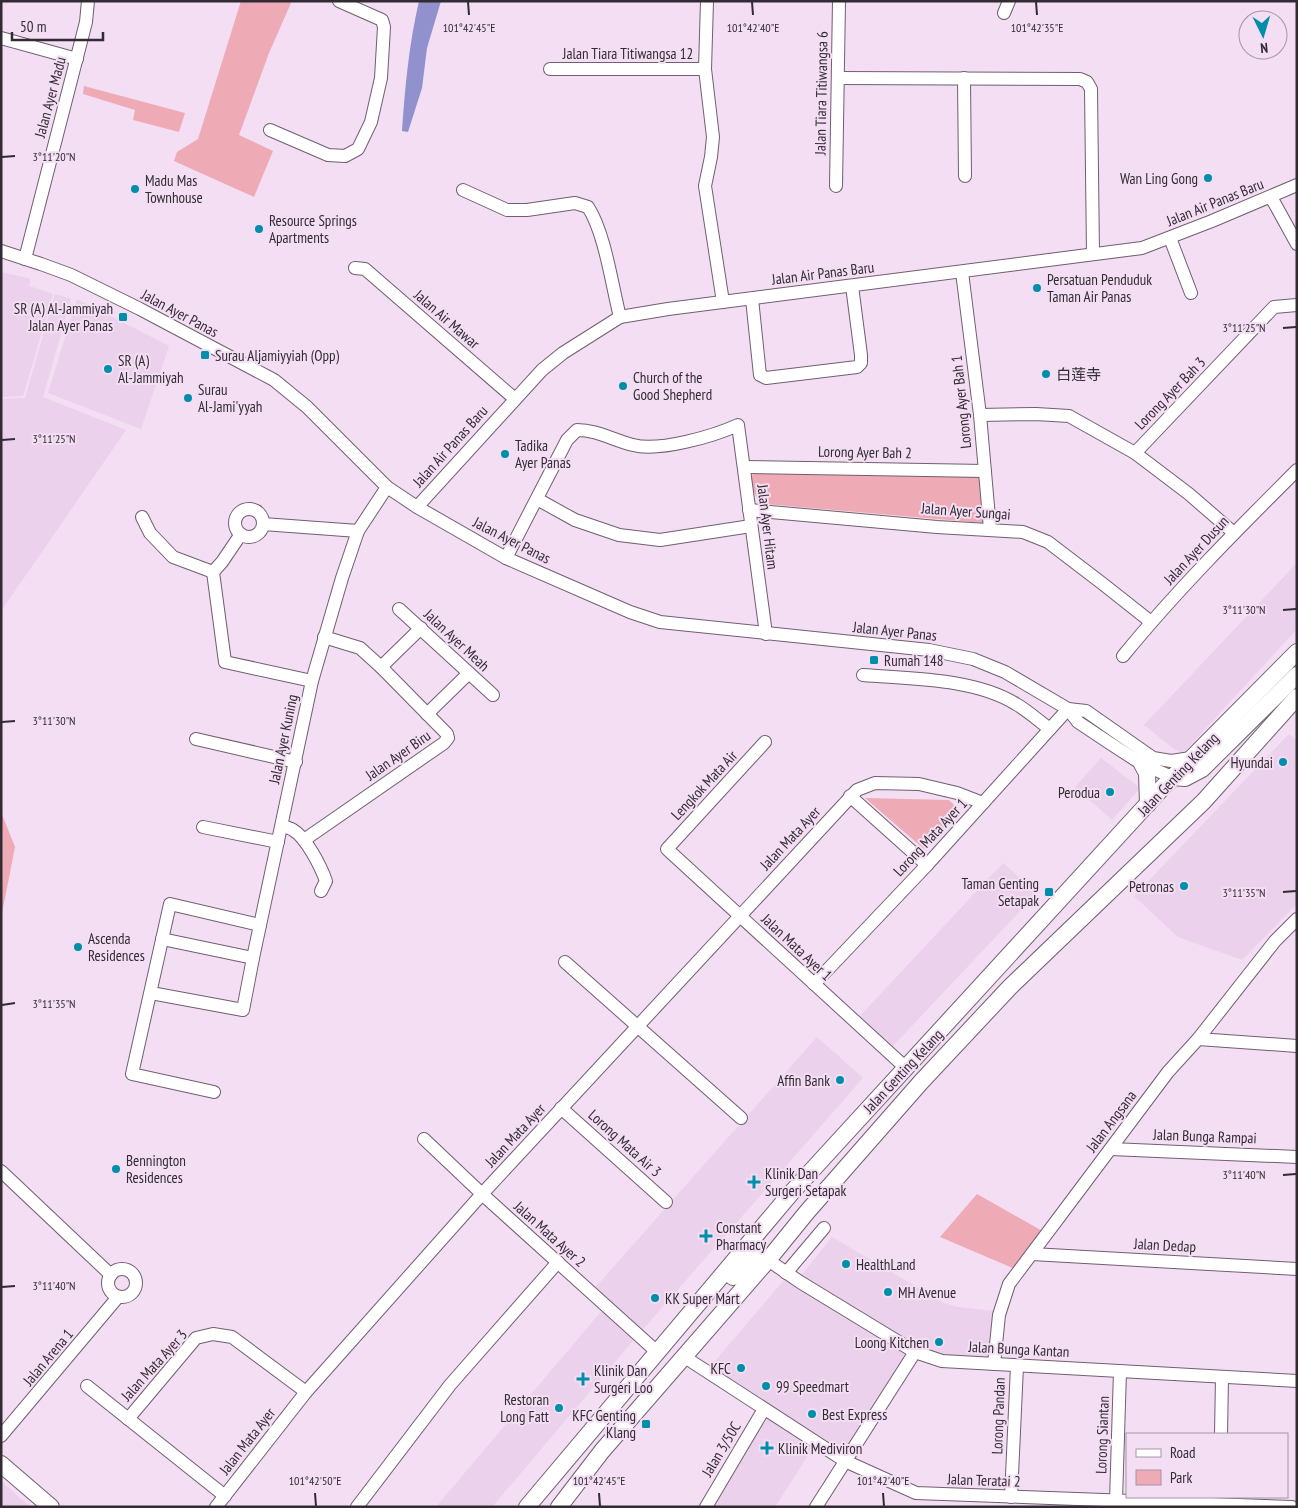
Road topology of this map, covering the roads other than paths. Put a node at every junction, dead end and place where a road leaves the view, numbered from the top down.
1 (88, 1) edge
2 (339, 1) edge
3 (707, 1) edge
4 (839, 1) edge
5 (1, 38) edge
6 (77, 59) junction
7 (550, 69) dead end
8 (705, 69) junction
9 (838, 78) junction
10 (964, 78) junction
11 (270, 130) dead end
12 (964, 176) dead end
13 (1297, 185) edge
14 (836, 186) dead end
15 (464, 190) dead end
16 (1271, 197) junction
17 (1170, 238) junction
18 (1297, 244) edge
19 (1, 251) edge
20 (1093, 254) junction
21 (25, 259) junction
22 (355, 268) dead end
23 (962, 272) junction
24 (852, 286) junction
25 (1191, 293) dead end
26 (752, 298) junction
27 (723, 302) junction
28 (1297, 305) edge
29 (620, 317) junction
30 (515, 399) junction
31 (980, 415) junction
32 (1135, 453) junction
33 (744, 467) junction
34 (1297, 470) edge
35 (985, 471) junction
36 (388, 487) junction
37 (536, 499) junction
38 (417, 506) junction
39 (749, 510) junction
40 (142, 517) dead end
41 (263, 524) junction
42 (752, 526) junction
43 (990, 529) junction
44 (358, 531) junction
45 (240, 534) junction
46 (1234, 534) junction
47 (506, 558) junction
48 (213, 572) junction
49 (399, 609) dead end
50 (1151, 622) junction
51 (421, 628) junction
52 (766, 634) junction
53 (324, 637) junction
54 (1297, 652) edge
55 (1123, 656) dead end
56 (380, 666) junction
57 (469, 673) junction
58 (863, 675) dead end
59 (1297, 675) edge
60 (312, 681) junction
61 (493, 695) dead end
62 (1297, 696) edge
63 (1068, 709) junction
64 (427, 714) junction
65 (1050, 729) junction
66 (196, 739) dead end
67 (765, 742) dead end
68 (1191, 758) junction
69 (296, 762) junction
70 (1142, 764) junction
71 (1172, 777) junction
72 (850, 796) junction
73 (982, 803) junction
74 (1148, 804) junction
75 (282, 826) junction
76 (203, 827) dead end
77 (304, 840) junction
78 (278, 842) junction
79 (667, 849) joint
80 (927, 865) junction
81 (321, 890) dead end
82 (740, 916) junction
83 (1297, 919) edge
84 (260, 925) junction
85 (162, 939) junction
86 (253, 958) junction
87 (565, 962) dead end
88 (814, 984) junction
89 (150, 993) junction
90 (638, 1026) junction
91 (1198, 1039) junction
92 (1297, 1046) edge
93 (906, 1068) junction
94 (214, 1092) dead end
95 (561, 1108) junction
96 (740, 1118) dead end
97 (424, 1139) dead end
98 (1111, 1149) junction
99 (1297, 1156) edge
100 (1, 1171) edge
101 (482, 1194) junction
102 (666, 1202) dead end
103 (824, 1228) dead end
104 (1032, 1254) junction
105 (768, 1260) junction
106 (558, 1262) junction
107 (1297, 1269) edge
108 (786, 1273) junction
109 (111, 1275) junction
110 (118, 1297) junction
111 (703, 1298) junction
112 (656, 1352) junction
113 (915, 1352) junction
114 (683, 1356) junction
115 (994, 1364) junction
116 (1017, 1366) junction
117 (1120, 1371) junction
118 (1222, 1378) junction
119 (1297, 1381) edge
120 (87, 1386) dead end
121 (306, 1392) junction
122 (764, 1409) junction
123 (128, 1419) junction
124 (1221, 1433) edge
125 (1, 1436) edge
126 (845, 1461) junction
127 (1, 1464) edge
128 (224, 1496) junction
129 (1011, 1497) junction
130 (1116, 1500) junction
131 (1220, 1500) edge
132 (51, 1507) edge
133 (216, 1507) edge
134 (357, 1507) edge
135 (527, 1507) edge
136 (559, 1507) edge
137 (706, 1507) edge
138 (816, 1507) edge
139 (1292, 1507) edge

1 - 6 street, Jalan Ayer Madu
2 - 11 street
3 - 8 street
4 - 9 street, Jalan Tiara Titiwangsa 6
5 - 6 street
6 - 21 street, Jalan Ayer Madu
7 - 8 street, Jalan Tiara Titiwangsa 12
8 - 27 street
9 - 10 street
9 - 14 street, Jalan Tiara Titiwangsa 6
10 - 12 street
10 - 20 street
13 - 16 street, Jalan Air Panas Baru
15 - 29 street
16 - 17 street, Jalan Air Panas Baru
16 - 18 street
17 - 20 street, Jalan Air Panas Baru
17 - 25 street
19 - 21 street, Jalan Ayer Panas
20 - 23 street, Jalan Air Panas Baru
21 - 36 street, Jalan Ayer Panas
22 - 30 street, Jalan Air Mawar
23 - 24 street, Jalan Air Panas Baru
23 - 31 street, Lorong Ayer Bah 1
24 - 26 street, Jalan Air Panas Baru
24 - 26 street
26 - 27 street, Jalan Air Panas Baru
27 - 29 street, Jalan Air Panas Baru
28 - 32 street, Lorong Ayer Bah 3
29 - 30 street, Jalan Air Panas Baru
30 - 38 street, Jalan Air Panas Baru
31 - 32 street
31 - 35 street, Lorong Ayer Bah 1
32 - 46 street
33 - 35 street, Lorong Ayer Bah 2
33 - 37 street, Jalan Ayer Hitam
33 - 39 street, Jalan Ayer Hitam
34 - 46 street, Jalan Ayer Dusun
35 - 43 street, Lorong Ayer Bah 1
36 - 38 street, Jalan Ayer Panas
36 - 44 street, Jalan Ayer Kuning
37 - 42 street
37 - 47 street
38 - 47 street, Jalan Ayer Panas
39 - 42 street, Jalan Ayer Hitam
39 - 43 street, Jalan Ayer Sungai
40 - 48 street
41 - 44 street
41 - 45 street
41 - 45 street
42 - 52 street, Jalan Ayer Hitam
43 - 50 street, Jalan Ayer Sungai
44 - 53 street, Jalan Ayer Kuning
45 - 48 street
46 - 50 street, Jalan Ayer Dusun
47 - 52 street, Jalan Ayer Panas
48 - 60 street
49 - 51 street, Jalan Ayer Meah
50 - 55 street, Jalan Ayer Dusun
51 - 56 street
51 - 57 street, Jalan Ayer Meah
52 - 63 street, Jalan Ayer Panas
53 - 56 street, Jalan Ayer Biru
53 - 60 street, Jalan Ayer Kuning
54 - 68 main road, Jalan Genting Kelang
56 - 64 street, Jalan Ayer Biru
57 - 61 street, Jalan Ayer Meah
57 - 64 street
58 - 65 street
59 - 71 main road
60 - 69 street, Jalan Ayer Kuning
62 - 105 main road, Jalan Genting Kelang
63 - 65 street, Lorong Mata Ayer 1
63 - 68 street, Jalan Ayer Panas
63 - 70 street, Jalan Ayer Panas
64 - 77 street, Jalan Ayer Biru
65 - 73 street, Lorong Mata Ayer 1
66 - 69 street
67 - 79 street, Lengkok Mata Air
68 - 71 main road, Jalan Genting Kelang
69 - 75 street, Jalan Ayer Kuning
70 - 71 street, Jalan Ayer Panas
70 - 74 main road
71 - 74 main road, Jalan Genting Kelang
72 - 73 street, Jalan Mata Ayer
72 - 80 street
72 - 82 street, Jalan Mata Ayer
73 - 80 street, Lorong Mata Ayer 1
74 - 93 main road, Jalan Genting Kelang
75 - 77 street
75 - 78 street, Jalan Ayer Kuning
76 - 78 street
77 - 81 street
78 - 84 street, Jalan Ayer Kuning
79 - 82 street, Jalan Mata Ayer 1
80 - 88 street, Lorong Mata Ayer 1
82 - 88 street, Jalan Mata Ayer 1
82 - 90 street, Jalan Mata Ayer
83 - 91 street, Jalan Angsana
84 - 85 street
84 - 86 street, Jalan Ayer Kuning
85 - 86 street
85 - 89 street
86 - 89 street, Jalan Ayer Kuning
87 - 90 street
88 - 93 street, Jalan Mata Ayer 1
89 - 94 street
90 - 95 street, Jalan Mata Ayer
90 - 96 street
91 - 92 street
91 - 98 street, Jalan Angsana
93 - 111 main road, Jalan Genting Kelang
95 - 101 street, Jalan Mata Ayer
95 - 102 street, Lorong Mata Air 3
97 - 101 street, Jalan Mata Ayer 2
98 - 99 street, Jalan Bunga Rampai
98 - 104 street, Jalan Angsana
100 - 109 street
101 - 106 street, Jalan Mata Ayer 2
101 - 121 street, Jalan Mata Ayer
103 - 108 street
104 - 107 street, Jalan Dedap
104 - 115 street, Jalan Angsana
105 - 108 street, Jalan Bunga Kantan
105 - 111 main road
105 - 114 main road, Jalan Genting Kelang
106 - 112 street, Jalan Mata Ayer 2
106 - 134 street
108 - 113 street, Jalan Bunga Kantan
109 - 110 street
109 - 110 street
110 - 125 street, Jalan Arena 1
111 - 112 main road, Jalan Genting Kelang
112 - 135 main road, Jalan Genting Kelang
113 - 115 street, Jalan Bunga Kantan
113 - 126 street
114 - 122 street, Jalan Teratai 2
114 - 136 main road, Jalan Genting Kelang
115 - 116 street, Jalan Bunga Kantan
116 - 117 street, Jalan Bunga Kantan
116 - 129 street, Lorong Pandan
117 - 118 street, Jalan Bunga Kantan
117 - 130 street, Lorong Siantan
118 - 119 street, Jalan Bunga Kantan
118 - 124 street
120 - 123 street
121 - 123 street, Jalan Mata Ayer 3
121 - 128 street, Jalan Mata Ayer
122 - 126 street, Jalan Teratai 2
122 - 137 street, Jalan 3/50C
123 - 128 street
126 - 129 street, Jalan Teratai 2
126 - 138 street
127 - 132 main road
128 - 133 street, Jalan Mata Ayer
129 - 130 street, Jalan Teratai 2
130 - 131 street, Jalan Teratai 2
131 - 139 street, Jalan Teratai 2

